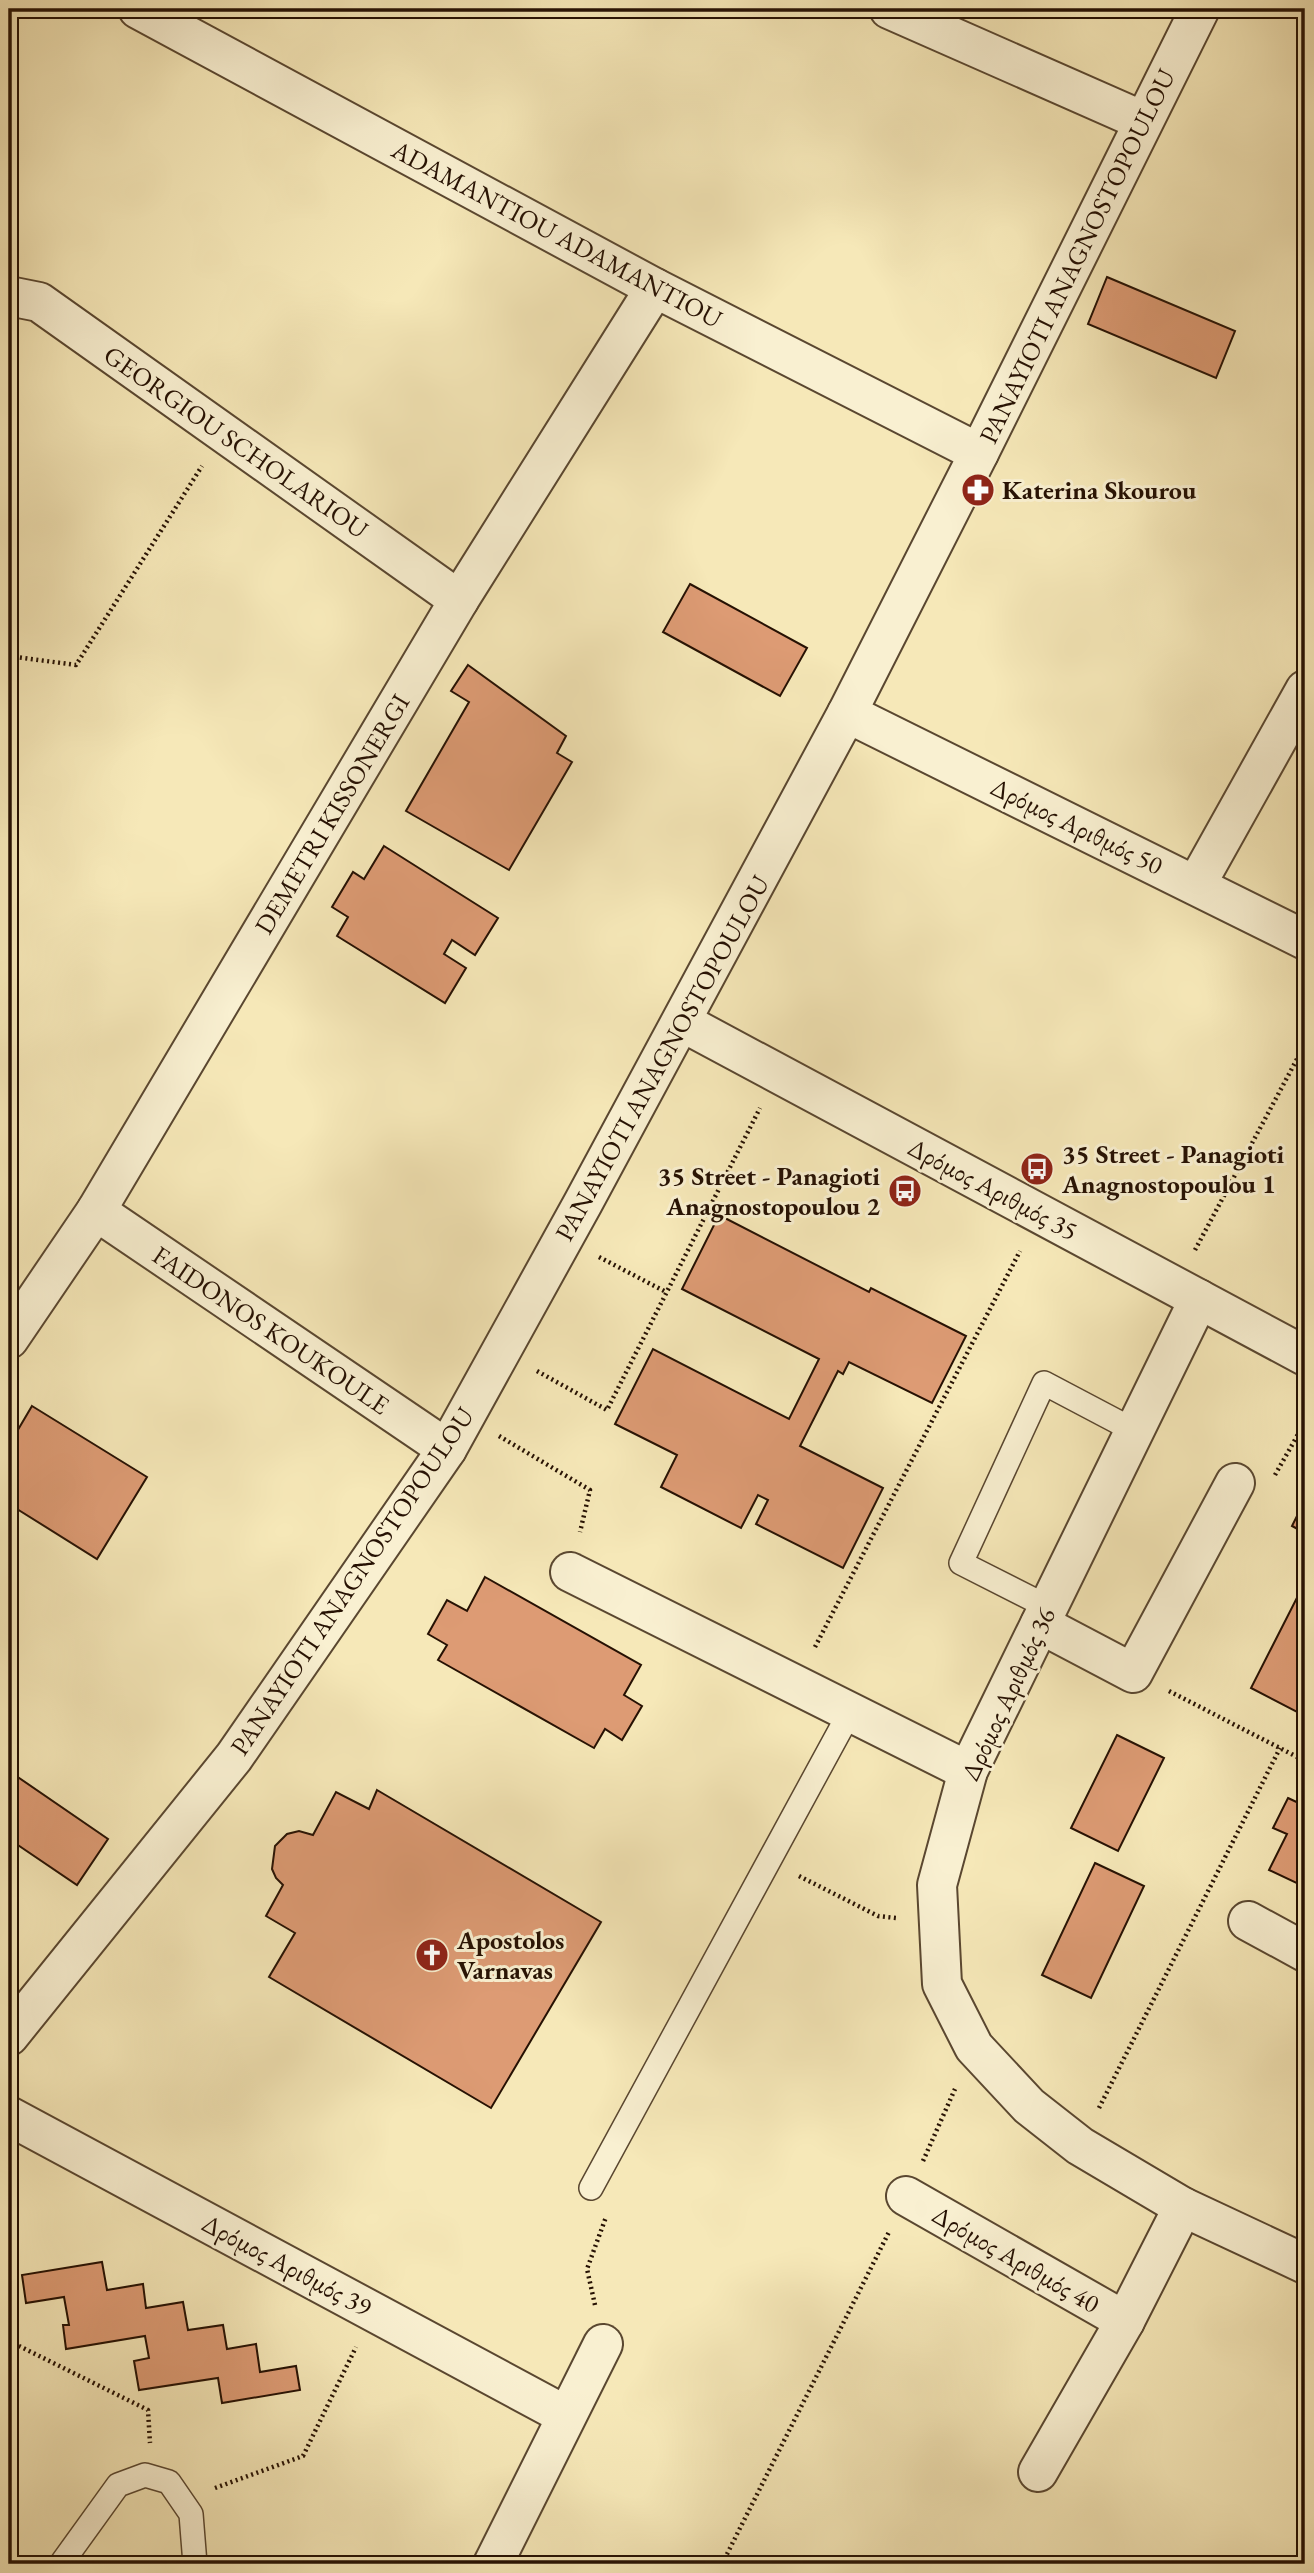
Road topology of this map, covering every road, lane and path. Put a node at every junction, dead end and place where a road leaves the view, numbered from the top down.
1 (138, 9) edge
2 (889, 9) edge
3 (1200, 9) edge
4 (1143, 121) junction
5 (655, 288) junction
6 (9, 296) edge
7 (223, 432) junction
8 (979, 453) junction
9 (459, 600) junction
10 (9, 656) edge
11 (1305, 690) edge
12 (847, 713) junction
13 (1196, 885) junction
14 (1305, 940) edge
15 (682, 1021) junction
16 (1305, 1044) edge
17 (778, 1073) junction
18 (96, 1211) junction
19 (1040, 1213) junction
20 (563, 1239) junction
21 (666, 1292) junction
22 (1187, 1293) junction
23 (9, 1339) edge
24 (501, 1351) junction
25 (1305, 1356) edge
26 (465, 1416) junction
27 (1305, 1422) edge
28 (1135, 1431) junction
29 (447, 1449) junction
30 (1235, 1483) joint
31 (570, 1572) joint
32 (1044, 1615) junction
33 (1133, 1673) junction
34 (796, 1686) junction
35 (849, 1712) junction
36 (1280, 1748) junction
37 (1305, 1760) edge
38 (968, 1771) junction
39 (769, 1860) junction
40 (939, 1921) junction
41 (1248, 1921) dead end
42 (1305, 1952) edge
43 (9, 2036) edge
44 (974, 2046) junction
45 (9, 2116) edge
46 (1080, 2146) junction
47 (591, 2188) joint
48 (906, 2196) junction
49 (1183, 2207) junction
50 (1305, 2264) edge
51 (374, 2312) junction
52 (1125, 2321) junction
53 (9, 2341) edge
54 (603, 2344) joint
55 (565, 2415) junction
56 (1038, 2472) dead end
57 (153, 2478) junction
58 (181, 2500) junction
59 (61, 2564) edge
60 (195, 2564) edge
61 (494, 2564) edge
62 (722, 2564) edge

1 - 5 street, ADAMANTIOU ADAMANTIOU
2 - 4 street
3 - 4 street, PANAYIOTI ANAGNOSTOPOULOU
4 - 8 street, PANAYIOTI ANAGNOSTOPOULOU
5 - 8 street, ADAMANTIOU ADAMANTIOU
5 - 9 street, DEMETRI KISSONERGI
6 - 7 street, GEORGIOU SCHOLARIOU
7 - 9 street, GEORGIOU SCHOLARIOU
7 - 10 path
8 - 12 street, PANAYIOTI ANAGNOSTOPOULOU
9 - 18 street, DEMETRI KISSONERGI
11 - 13 street
12 - 13 street, Δρόμος Αριθμός 50
12 - 15 street, PANAYIOTI ANAGNOSTOPOULOU
13 - 14 street, Δρόμος Αριθμός 50
15 - 17 street, Δρόμος Αριθμός 35
15 - 20 street, PANAYIOTI ANAGNOSTOPOULOU
16 - 22 path
17 - 19 street, Δρόμος Αριθμός 35
17 - 21 path
18 - 23 street, DEMETRI KISSONERGI
18 - 29 street, FAIDONOS KOUKOULE
19 - 22 street, Δρόμος Αριθμός 35
19 - 34 path
20 - 21 path
20 - 24 street, PANAYIOTI ANAGNOSTOPOULOU
21 - 24 path
22 - 25 street, Δρόμος Αριθμός 35
22 - 28 street, Δρόμος Αριθμός 36
24 - 26 street, PANAYIOTI ANAGNOSTOPOULOU
26 - 29 street, PANAYIOTI ANAGNOSTOPOULOU
26 - 31 path
27 - 30 path
28 - 32 street, Δρόμος Αριθμός 36
28 - 32 lane
29 - 43 street, PANAYIOTI ANAGNOSTOPOULOU
30 - 33 street
31 - 34 street
32 - 33 street
32 - 38 street, Δρόμος Αριθμός 36
33 - 36 path
34 - 35 street
35 - 38 street
35 - 39 lane
36 - 37 path
36 - 46 path
38 - 40 street, Δρόμος Αριθμός 36
39 - 40 path
39 - 47 lane
40 - 44 street, Δρόμος Αριθμός 36
41 - 42 street
44 - 46 street, Δρόμος Αριθμός 36
44 - 48 path
45 - 51 street, Δρόμος Αριθμός 39
46 - 49 street, Δρόμος Αριθμός 36
47 - 54 path
48 - 52 street, Δρόμος Αριθμός 40
48 - 62 path
49 - 50 street, Δρόμος Αριθμός 36
49 - 52 street, Δρόμος Αριθμός 40
51 - 55 street, Δρόμος Αριθμός 39
51 - 58 path
52 - 56 street, Δρόμος Αριθμός 40
53 - 57 path
54 - 55 street
55 - 61 street
57 - 58 lane
57 - 59 lane
58 - 60 lane

